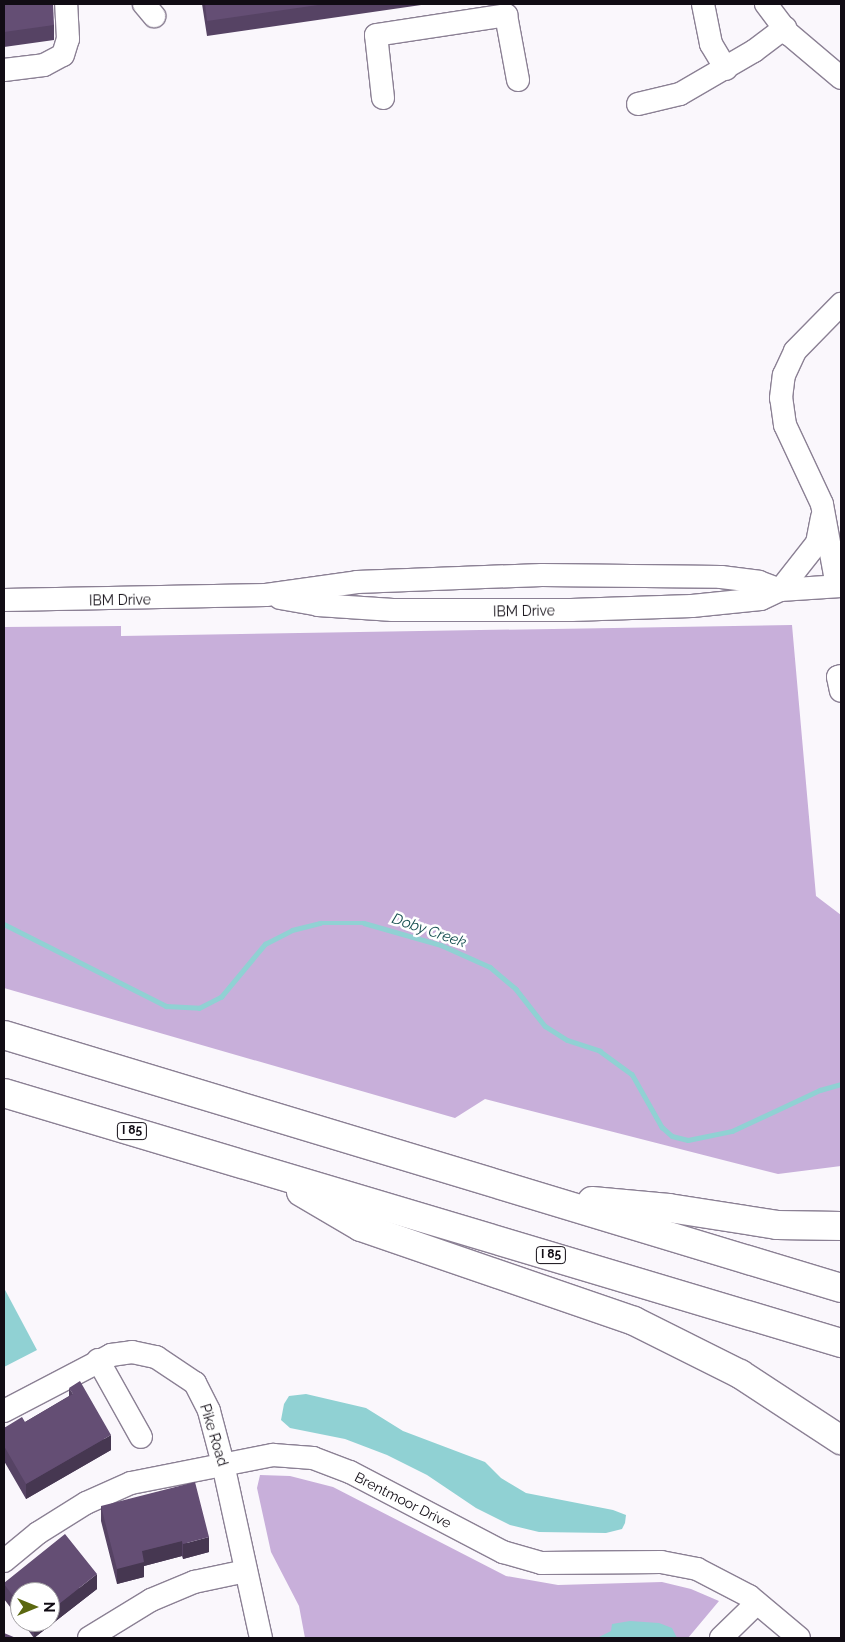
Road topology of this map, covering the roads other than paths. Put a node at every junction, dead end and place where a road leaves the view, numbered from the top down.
1 (66, 4) edge
2 (703, 4) edge
3 (766, 4) edge
4 (784, 28) junction
5 (726, 69) junction
6 (4, 70) edge
7 (841, 78) edge
8 (518, 80) dead end
9 (383, 98) dead end
10 (638, 104) dead end
11 (841, 304) edge
12 (822, 504) junction
13 (841, 539) edge
14 (839, 586) edge
15 (780, 590) junction
16 (266, 595) junction
17 (4, 600) edge
18 (841, 676) edge
19 (841, 691) edge
20 (4, 1035) edge
21 (4, 1093) edge
22 (261, 1169) junction
23 (553, 1200) junction
24 (841, 1226) edge
25 (841, 1288) edge
26 (841, 1343) edge
27 (98, 1360) junction
28 (4, 1411) edge
29 (141, 1437) dead end
30 (841, 1440) edge
31 (223, 1464) junction
32 (4, 1561) edge
33 (246, 1571) junction
34 (757, 1603) junction
35 (89, 1638) edge
36 (261, 1638) edge
37 (721, 1638) edge
38 (799, 1638) edge

1 - 6 street
2 - 5 street
3 - 4 street
4 - 5 street
4 - 7 street
5 - 10 street
8 - 9 street
11 - 12 street
12 - 13 street
12 - 14 street
12 - 15 street
14 - 15 street, IBM Drive
15 - 16 street, IBM Drive
15 - 16 street, IBM Drive
16 - 17 street, IBM Drive
18 - 19 street
20 - 23 highway
21 - 22 highway, I 85
22 - 26 highway, I 85
22 - 30 highway
23 - 24 highway
23 - 25 highway
27 - 28 street, Pike Road
27 - 29 street
27 - 31 street, Pike Road
31 - 32 street, Brentmoor Drive
31 - 33 street, Pike Road
31 - 34 street, Brentmoor Drive
33 - 35 street
33 - 36 street, Pike Road
34 - 37 street
34 - 38 street, Brentmoor Drive

